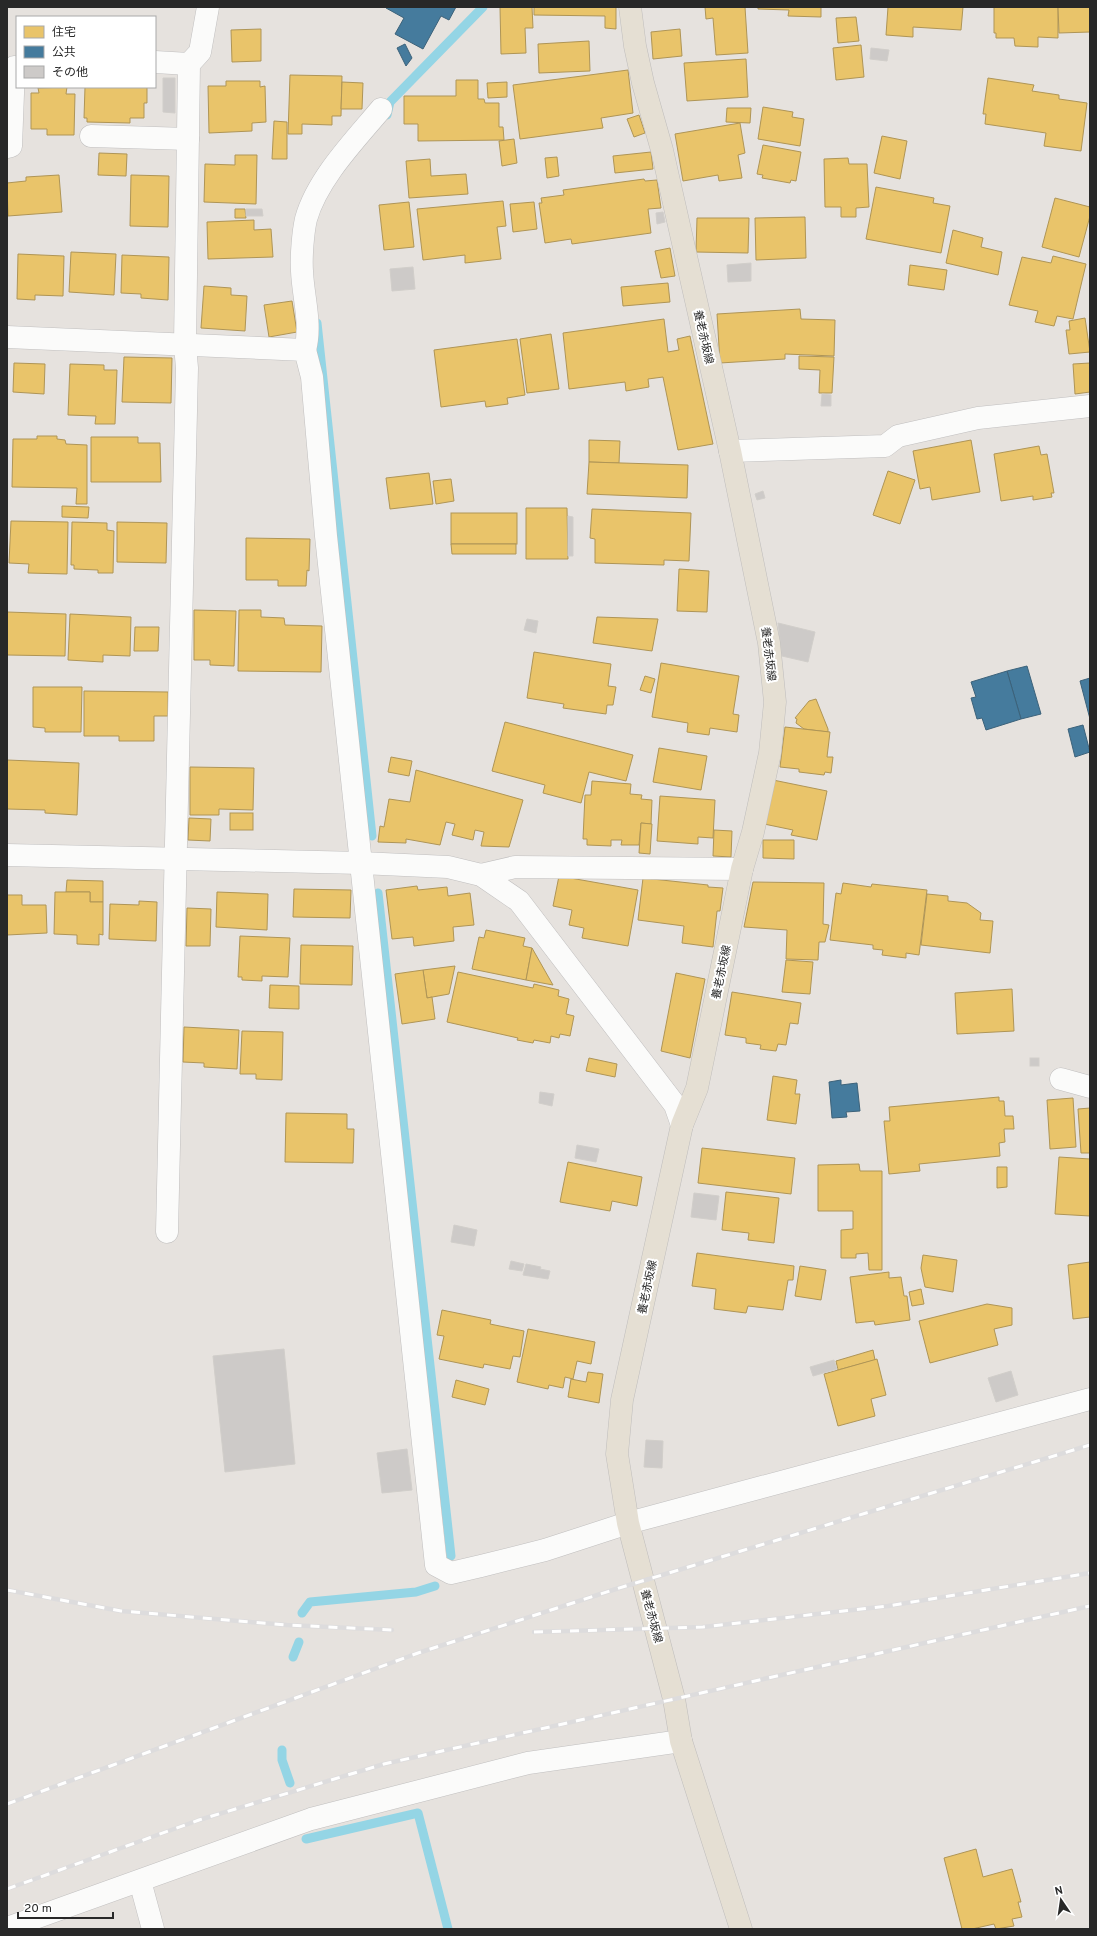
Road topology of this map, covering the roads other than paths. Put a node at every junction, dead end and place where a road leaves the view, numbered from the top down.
1 (208, 7) edge
2 (630, 7) edge
3 (156, 62) edge
4 (189, 64) junction
5 (13, 67) edge
6 (381, 109) dead end
7 (91, 136) dead end
8 (188, 139) junction
9 (7, 146) edge
10 (7, 337) edge
11 (185, 345) junction
12 (305, 350) junction
13 (1090, 406) edge
14 (730, 451) junction
15 (7, 855) edge
16 (176, 860) junction
17 (361, 863) junction
18 (742, 869) junction
19 (481, 875) junction
20 (1061, 1079) dead end
21 (1090, 1087) edge
22 (682, 1124) junction
23 (167, 1232) dead end
24 (1090, 1399) edge
25 (628, 1523) junction
26 (681, 1741) junction
27 (140, 1881) junction
28 (7, 1928) edge
29 (153, 1929) edge
30 (741, 1929) edge

1 - 4 street
2 - 14 main road, 養老赤坂線
3 - 4 street
4 - 8 street
5 - 9 street
6 - 12 street
7 - 8 street
8 - 11 street
10 - 11 street
11 - 12 street
11 - 16 street
12 - 17 street
13 - 14 street
14 - 18 main road, 養老赤坂線
15 - 16 street
16 - 17 street
16 - 23 street
17 - 19 street
17 - 25 street
18 - 19 street
18 - 22 main road, 養老赤坂線
19 - 22 street
20 - 21 street
22 - 25 main road, 養老赤坂線
24 - 25 street
25 - 26 main road, 養老赤坂線
26 - 27 street
26 - 30 main road, 養老赤坂線
27 - 28 street
27 - 29 street

